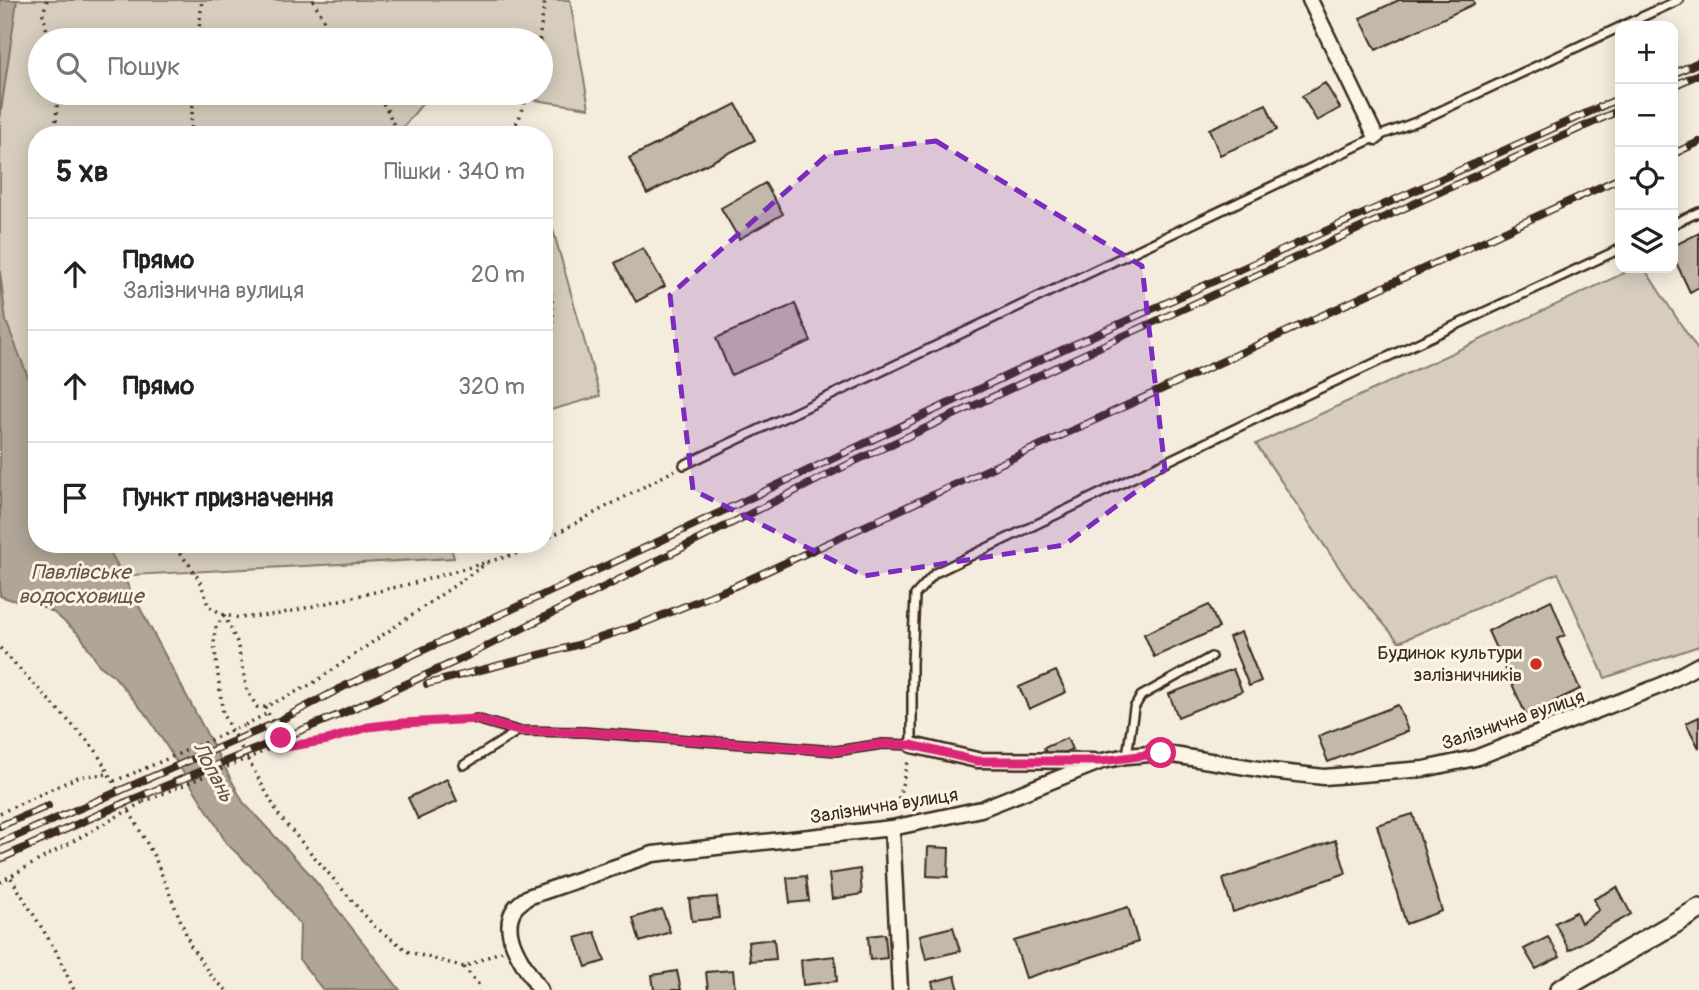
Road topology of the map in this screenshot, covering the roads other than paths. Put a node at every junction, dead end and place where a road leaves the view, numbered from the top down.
1 (1310, 0) edge
2 (1679, 0) edge
3 (1634, 21) edge
4 (1615, 30) edge
5 (1376, 137) junction
6 (1699, 212) edge
7 (1678, 222) edge
8 (1615, 251) edge
9 (684, 465) road end
10 (1211, 657) dead end
11 (1699, 665) edge
12 (476, 719) road end
13 (518, 731) junction
14 (912, 745) junction
15 (1127, 756) junction
16 (1102, 761) junction
17 (464, 765) dead end
18 (892, 828) junction
19 (1699, 909) edge
20 (540, 990) edge
21 (900, 990) edge
22 (1560, 990) edge

1 - 5 street
2 - 3 lane
4 - 5 lane
5 - 9 lane
6 - 7 lane
8 - 14 lane
10 - 15 lane
11 - 15 street, Залізнична вулиця
12 - 13 lane
13 - 14 lane
13 - 17 lane
14 - 16 street
15 - 16 street, Залізнична вулиця
16 - 18 street, Залізнична вулиця
18 - 20 street, Залізнична вулиця
18 - 21 street
19 - 22 street

